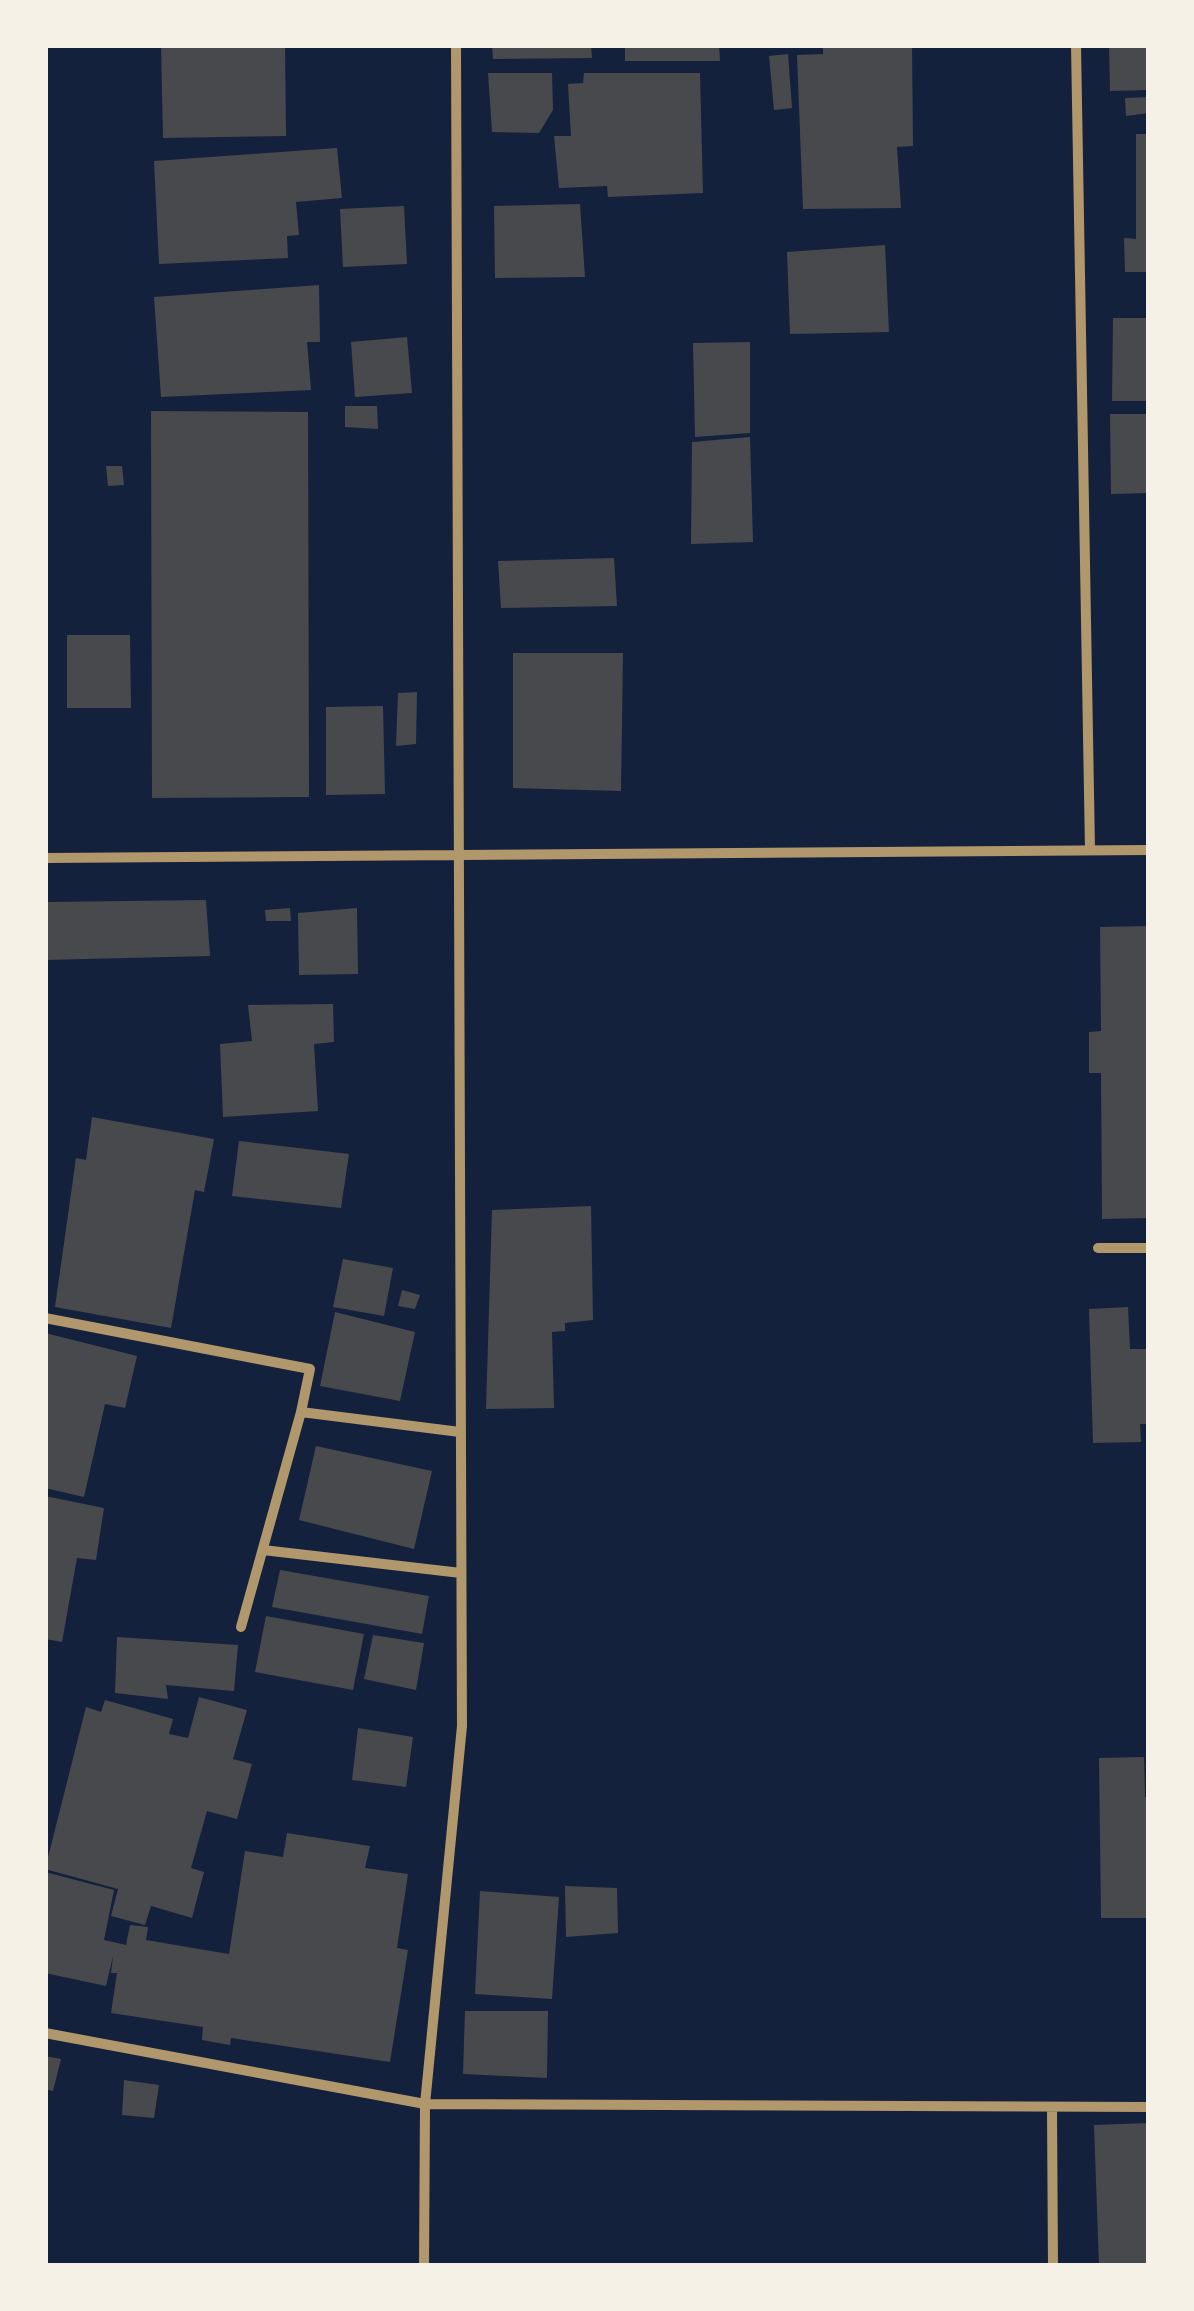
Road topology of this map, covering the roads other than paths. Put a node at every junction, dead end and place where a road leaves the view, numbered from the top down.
1 (456, 45) edge
2 (1076, 45) edge
3 (1090, 850) junction
4 (1149, 850) edge
5 (458, 853) junction
6 (45, 858) edge
7 (1098, 1248) dead end
8 (1149, 1248) edge
9 (45, 1318) edge
10 (300, 1412) junction
11 (460, 1432) junction
12 (263, 1550) junction
13 (460, 1573) junction
14 (241, 1627) dead end
15 (45, 2034) edge
16 (424, 2104) junction
17 (1149, 2107) edge
18 (1052, 2109) junction
19 (424, 2266) edge
20 (1053, 2266) edge

1 - 5 street
2 - 3 street
3 - 4 street
3 - 5 street
5 - 6 street
5 - 11 street
7 - 8 street
9 - 10 street
10 - 11 street
10 - 12 street
11 - 13 street
12 - 13 street
12 - 14 street
13 - 16 street
15 - 16 street
16 - 18 street
16 - 19 street
17 - 18 street
18 - 20 street

